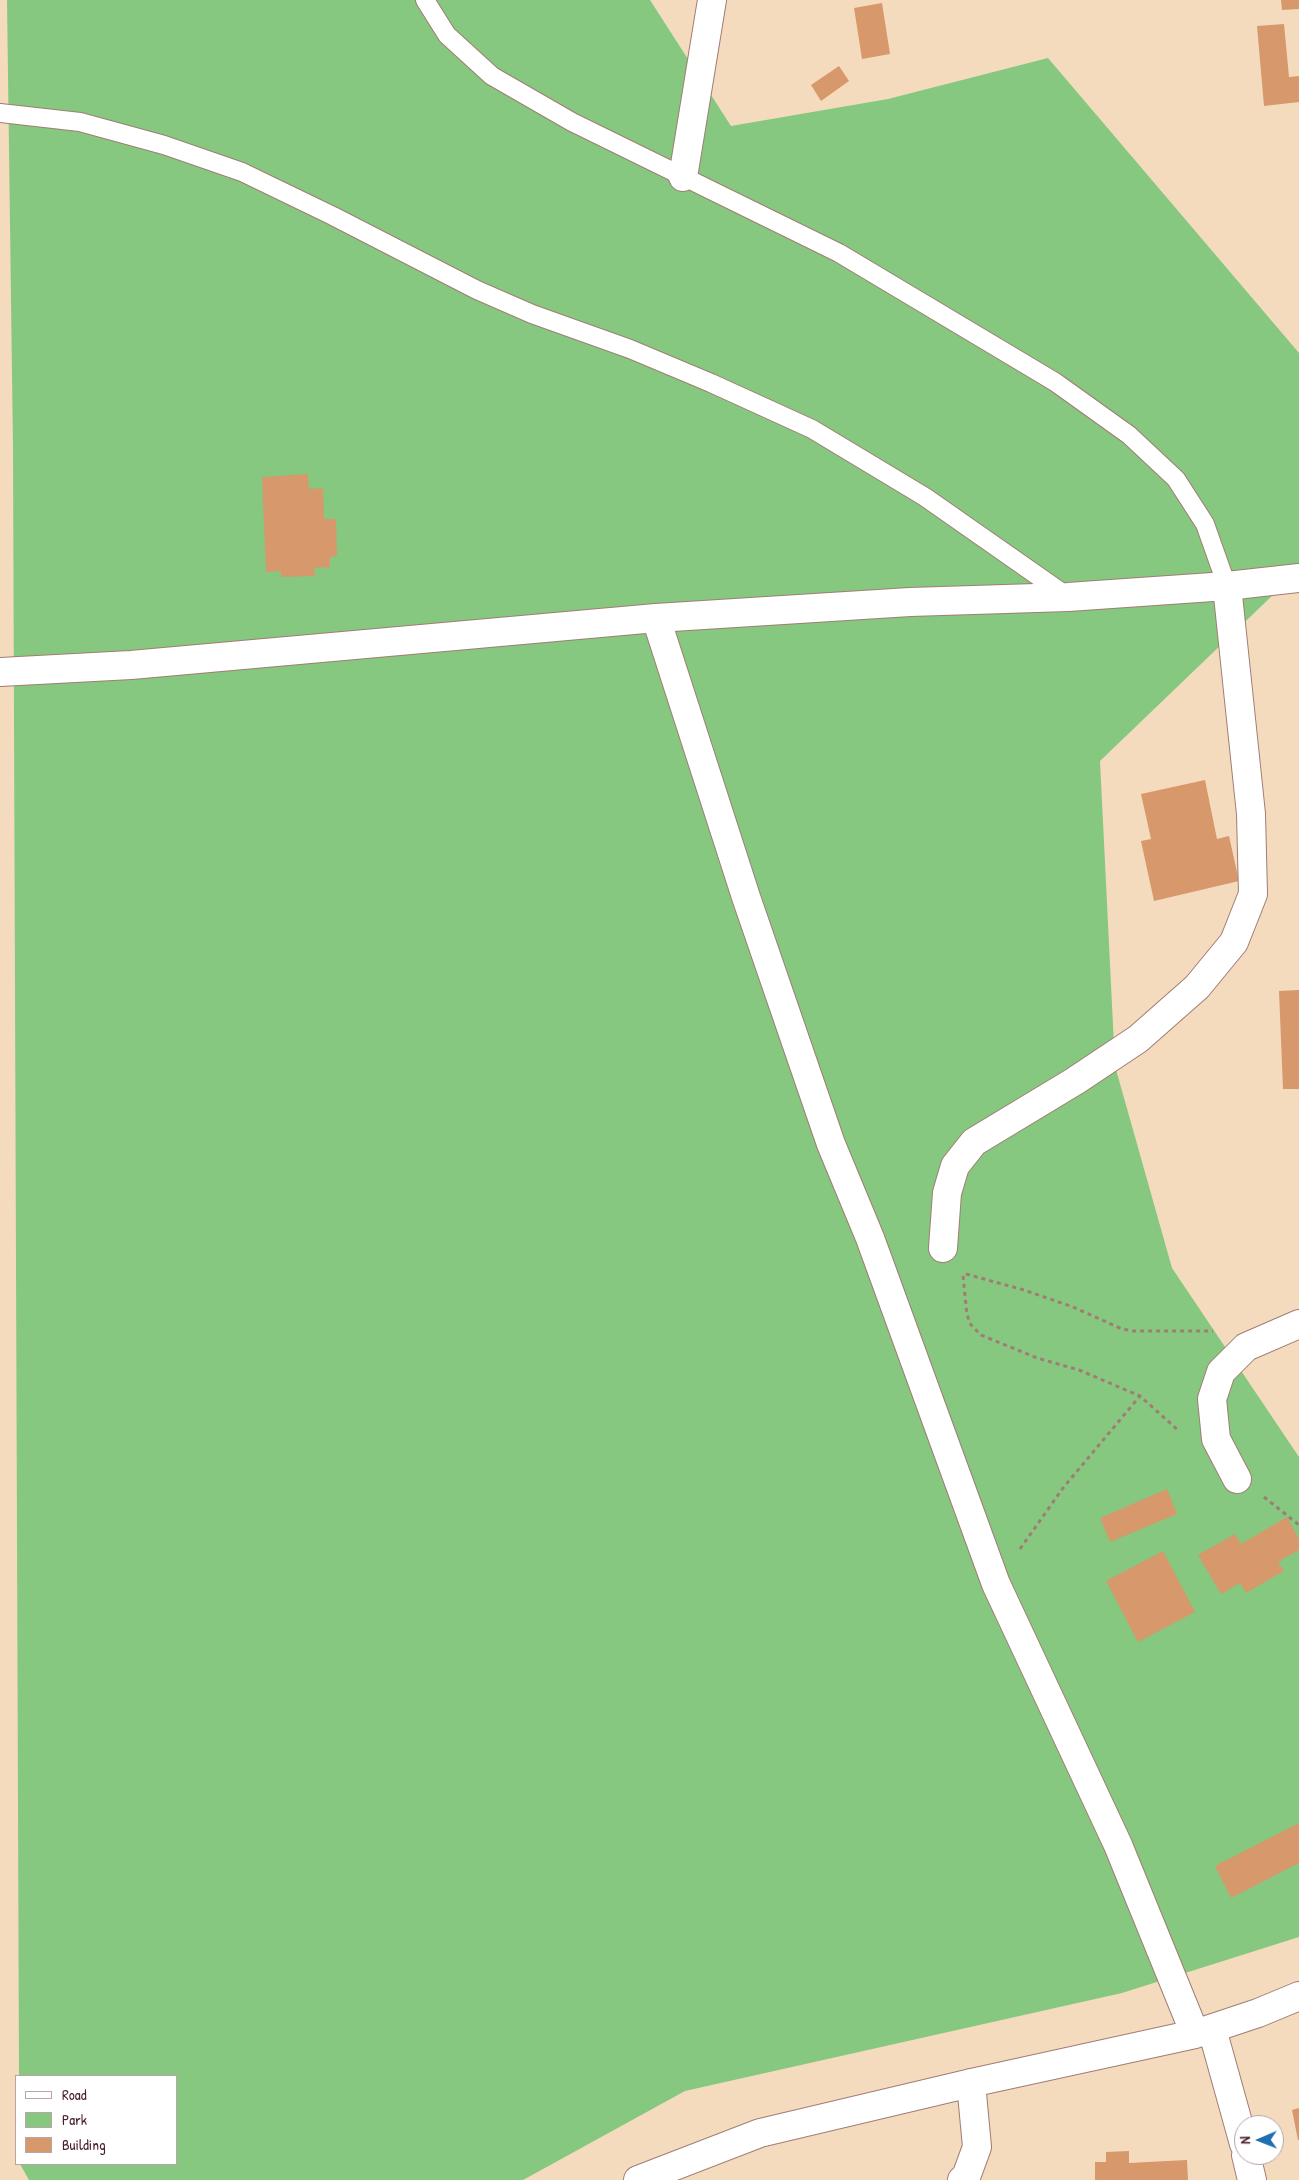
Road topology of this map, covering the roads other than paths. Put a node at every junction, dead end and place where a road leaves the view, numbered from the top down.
1 (425, 0) edge
2 (712, 0) edge
3 (0, 113) edge
4 (683, 177) junction
5 (1299, 578) edge
6 (1227, 586) junction
7 (1068, 597) junction
8 (656, 618) junction
9 (0, 672) edge
10 (943, 1248) dead end
11 (1299, 1324) edge
12 (1237, 1479) road end
13 (1299, 1996) edge
14 (1204, 2032) junction
15 (971, 2083) junction
16 (1234, 2116) edge
17 (1248, 2165) edge
18 (638, 2180) edge
19 (962, 2180) edge
20 (1252, 2180) edge

1 - 4 lane
2 - 4 street
3 - 7 lane
4 - 6 lane
5 - 6 street
6 - 7 street
6 - 10 street
7 - 8 street
8 - 9 street
8 - 14 street
11 - 12 street
13 - 14 street
14 - 15 street
14 - 16 street
15 - 18 street
15 - 19 street
17 - 20 street

